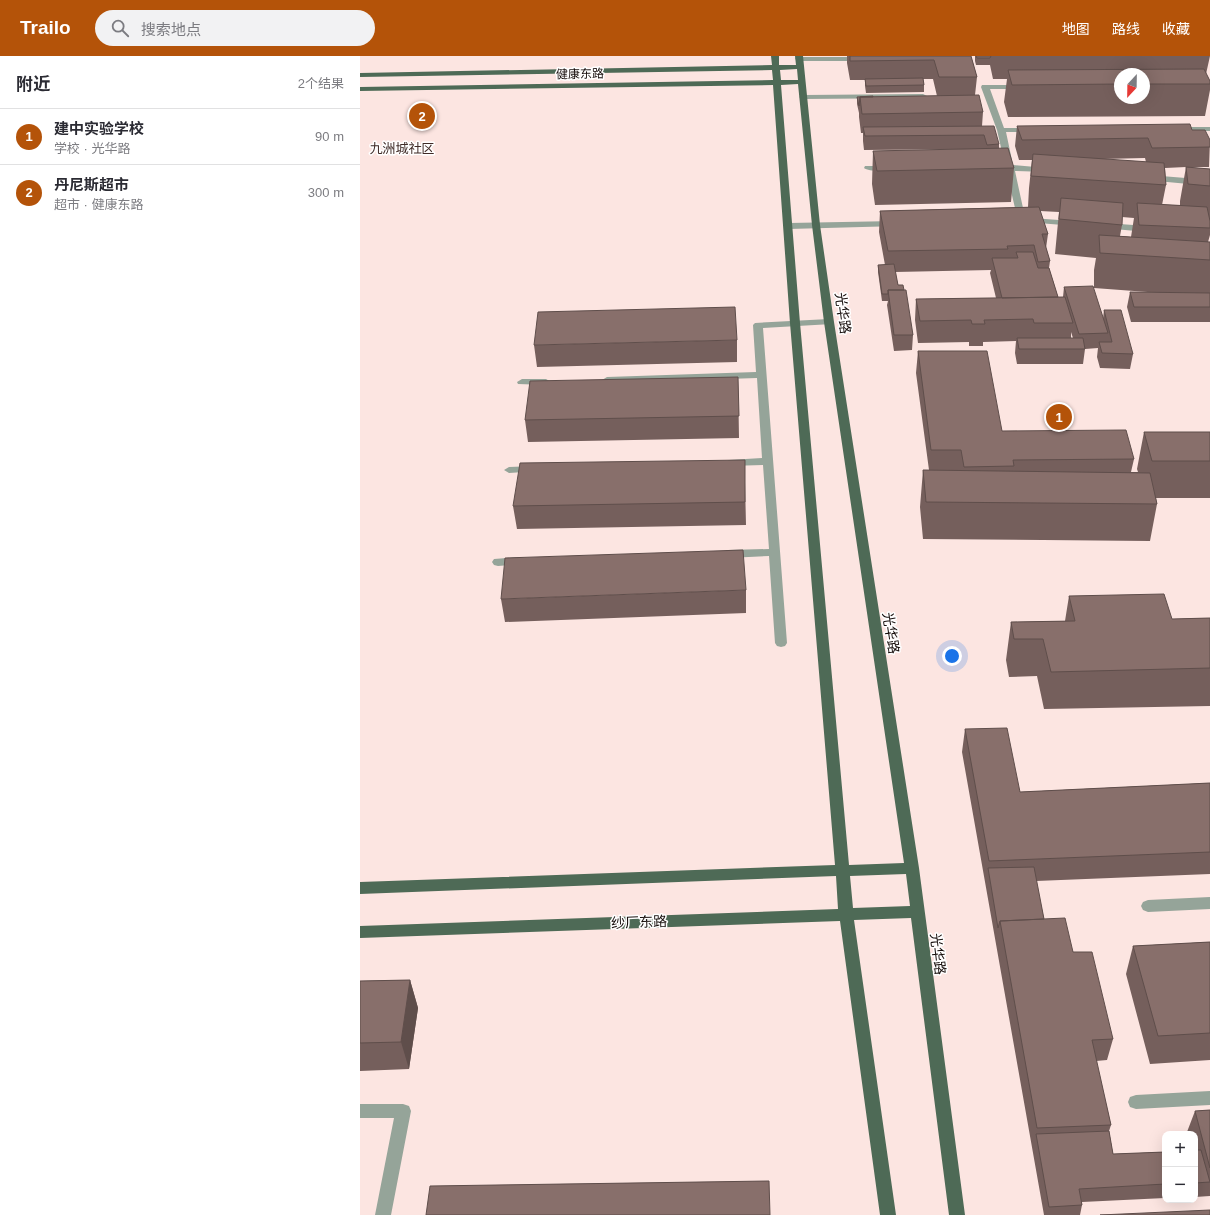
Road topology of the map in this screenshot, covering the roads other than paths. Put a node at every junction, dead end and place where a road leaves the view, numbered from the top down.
1 (870, 58) edge
2 (799, 61) edge
3 (775, 62) edge
4 (360, 75) edge
5 (801, 82) junction
6 (776, 83) junction
7 (1033, 87) edge
8 (360, 89) edge
9 (923, 96) edge
10 (804, 97) junction
11 (1164, 129) edge
12 (1210, 129) edge
13 (1001, 130) junction
14 (1040, 130) edge
15 (1009, 166) junction
16 (986, 167) edge
17 (868, 168) dead end
18 (900, 168) edge
19 (1056, 170) edge
20 (1141, 178) edge
21 (1210, 183) edge
22 (906, 224) edge
23 (1084, 224) edge
24 (816, 225) junction
25 (789, 226) junction
26 (1100, 226) edge
27 (1155, 230) edge
28 (829, 322) junction
29 (795, 324) junction
30 (761, 375) junction
31 (594, 380) edge
32 (554, 381) edge
33 (522, 382) dead end
34 (768, 461) junction
35 (721, 463) edge
36 (549, 469) edge
37 (509, 470) dead end
38 (775, 552) junction
39 (720, 554) edge
40 (530, 561) edge
41 (498, 562) dead end
42 (781, 643) dead end
43 (912, 868) junction
44 (842, 871) junction
45 (360, 888) edge
46 (1210, 903) edge
47 (1148, 906) dead end
48 (917, 912) junction
49 (846, 914) junction
50 (360, 932) edge
51 (1210, 1098) edge
52 (1136, 1102) dead end
53 (360, 1111) edge
54 (383, 1215) edge
55 (888, 1215) edge
56 (957, 1215) edge

1 - 2 street
2 - 3 main road, 健康东路
2 - 5 main road, 光华路
3 - 4 main road, 健康东路
3 - 6 main road
5 - 6 main road, 健康东路
5 - 10 main road, 光华路
6 - 8 main road, 健康东路
6 - 25 main road
7 - 13 street
9 - 10 street
10 - 24 main road, 光华路
11 - 12 street
13 - 14 street
13 - 15 street
15 - 16 street
15 - 19 street
15 - 23 street
17 - 18 street
20 - 21 street
22 - 24 street
24 - 25 street
24 - 28 main road, 光华路
25 - 29 main road
26 - 27 street
28 - 29 street
28 - 43 main road, 光华路
29 - 30 street
29 - 44 main road
30 - 31 street
30 - 34 street
32 - 33 street
34 - 35 street
34 - 38 street
36 - 37 street
38 - 39 street
38 - 42 street
40 - 41 street
43 - 44 main road
43 - 48 main road, 光华路
44 - 45 main road
44 - 49 main road
46 - 47 street
48 - 49 main road, 纱厂东路
48 - 56 main road, 光华路
49 - 50 main road, 纱厂东路
49 - 55 main road
51 - 52 street
53 - 54 street

